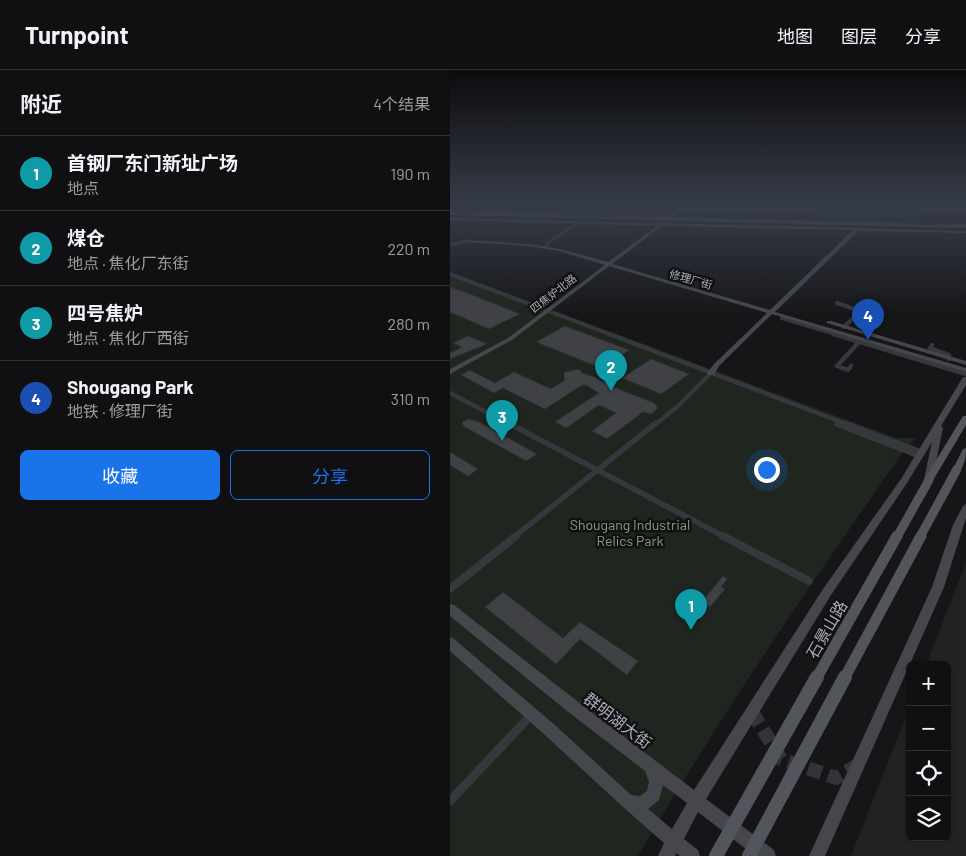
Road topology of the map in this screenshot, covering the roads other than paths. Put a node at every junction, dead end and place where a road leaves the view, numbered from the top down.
1 (509, 244) edge
2 (549, 244) edge
3 (630, 244) edge
4 (842, 244) edge
5 (547, 246) junction
6 (607, 261) junction
7 (450, 275) edge
8 (837, 303) dead end
9 (773, 309) junction
10 (544, 310) junction
11 (782, 318) dead end
12 (844, 327) junction
13 (860, 341) junction
14 (932, 345) dead end
15 (949, 359) junction
16 (966, 364) edge
17 (450, 366) edge
18 (852, 366) dead end
19 (450, 372) edge
20 (966, 372) edge
21 (711, 374) junction
22 (966, 379) edge
23 (450, 393) edge
24 (947, 409) junction
25 (966, 418) edge
26 (966, 451) edge
27 (920, 454) junction
28 (961, 465) edge
29 (598, 471) junction
30 (929, 480) junction
31 (966, 508) edge
32 (809, 581) dead end
33 (450, 590) edge
34 (450, 609) edge
35 (450, 643) edge
36 (532, 714) junction
37 (651, 766) junction
38 (450, 801) edge
39 (696, 801) junction
40 (628, 802) junction
41 (674, 841) junction
42 (666, 856) edge
43 (692, 856) edge
44 (716, 856) edge
45 (749, 856) edge
46 (768, 856) edge
47 (818, 856) edge

1 - 5 street, 修理厂街
2 - 5 street
3 - 6 street, 四焦炉北路
4 - 9 street
5 - 6 street, 修理厂街
6 - 9 street, 修理厂街
6 - 10 street, 四焦炉北路
7 - 10 street
8 - 12 street
9 - 12 street, 修理厂街
9 - 20 street, 修理厂街
9 - 21 street
10 - 17 street, 四焦炉北路
10 - 19 street, 四焦炉北路
10 - 21 street
11 - 13 street
12 - 15 main road
13 - 18 street
13 - 20 street
14 - 15 street
15 - 16 street
21 - 27 street
21 - 29 street
22 - 24 street
23 - 29 street
24 - 27 street
24 - 30 street
25 - 30 main road, 石景山路
26 - 28 main road
27 - 39 street
28 - 45 main road, bridge
29 - 32 street
29 - 33 street
30 - 44 main road, 石景山路, bridge
31 - 47 street
34 - 37 street, 群明湖大街
35 - 36 street
36 - 38 street
36 - 40 street
37 - 39 street, 群明湖大街
37 - 40 street
39 - 41 street
39 - 46 street, 群明湖大街
40 - 41 street
41 - 42 street
41 - 43 street

